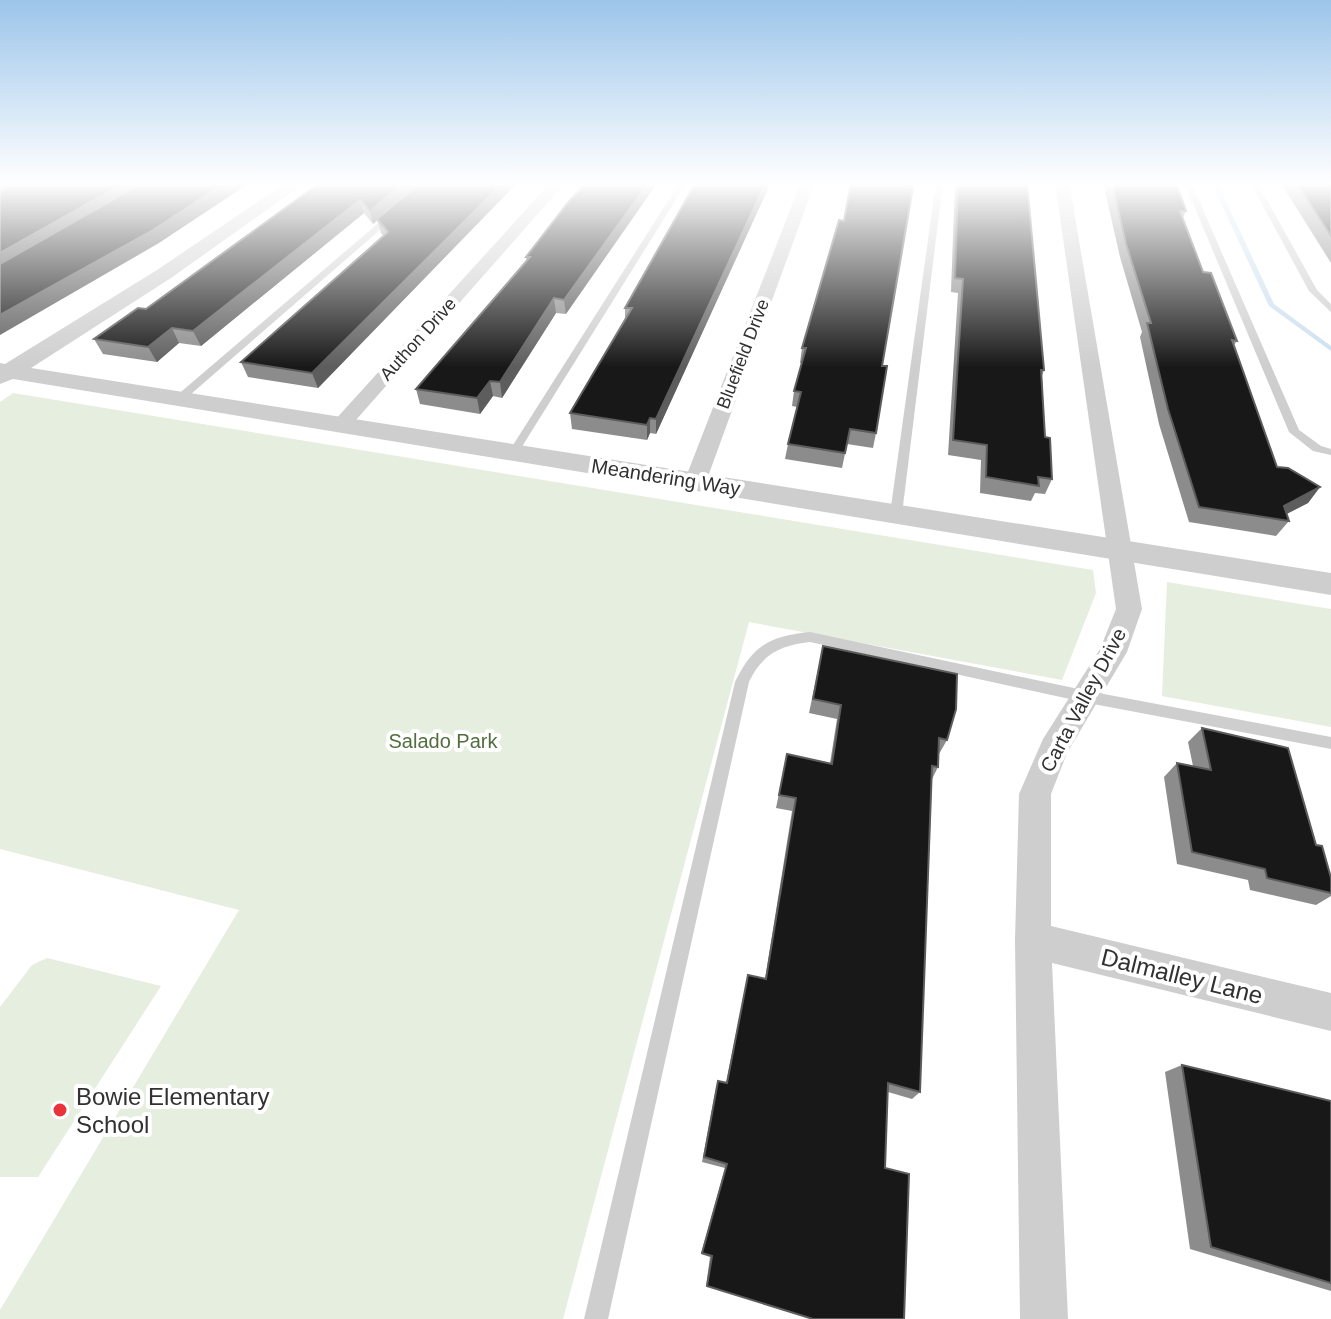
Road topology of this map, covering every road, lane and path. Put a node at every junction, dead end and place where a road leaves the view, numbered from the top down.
1 (208, 244) edge
2 (360, 244) edge
3 (504, 244) edge
4 (645, 244) edge
5 (785, 244) edge
6 (932, 244) edge
7 (1072, 244) edge
8 (1213, 244) edge
9 (1287, 244) edge
10 (1331, 309) edge
11 (3, 373) edge
12 (179, 399) junction
13 (341, 425) junction
14 (1331, 452) edge
15 (513, 453) junction
16 (695, 482) junction
17 (896, 514) junction
18 (1122, 551) junction
19 (1331, 584) edge
20 (1088, 697) junction
21 (1331, 743) edge
22 (1033, 940) junction
23 (1331, 1012) edge
24 (596, 1319) edge
25 (1044, 1319) edge

1 - 11 street
2 - 12 lane
3 - 13 street, Authon Drive
4 - 15 lane
5 - 16 street, Bluefield Drive
6 - 17 lane
7 - 18 street, Carta Valley Drive
8 - 14 lane
9 - 10 lane
11 - 12 street, Meandering Way
12 - 13 street, Meandering Way
13 - 15 street, Meandering Way
15 - 16 street, Meandering Way
16 - 17 street, Meandering Way
17 - 18 street, Meandering Way
18 - 19 street, Meandering Way
18 - 20 street, Carta Valley Drive
20 - 21 lane
20 - 22 street, Carta Valley Drive
20 - 24 lane
22 - 23 street, Dalmalley Lane
22 - 25 street, Carta Valley Drive

